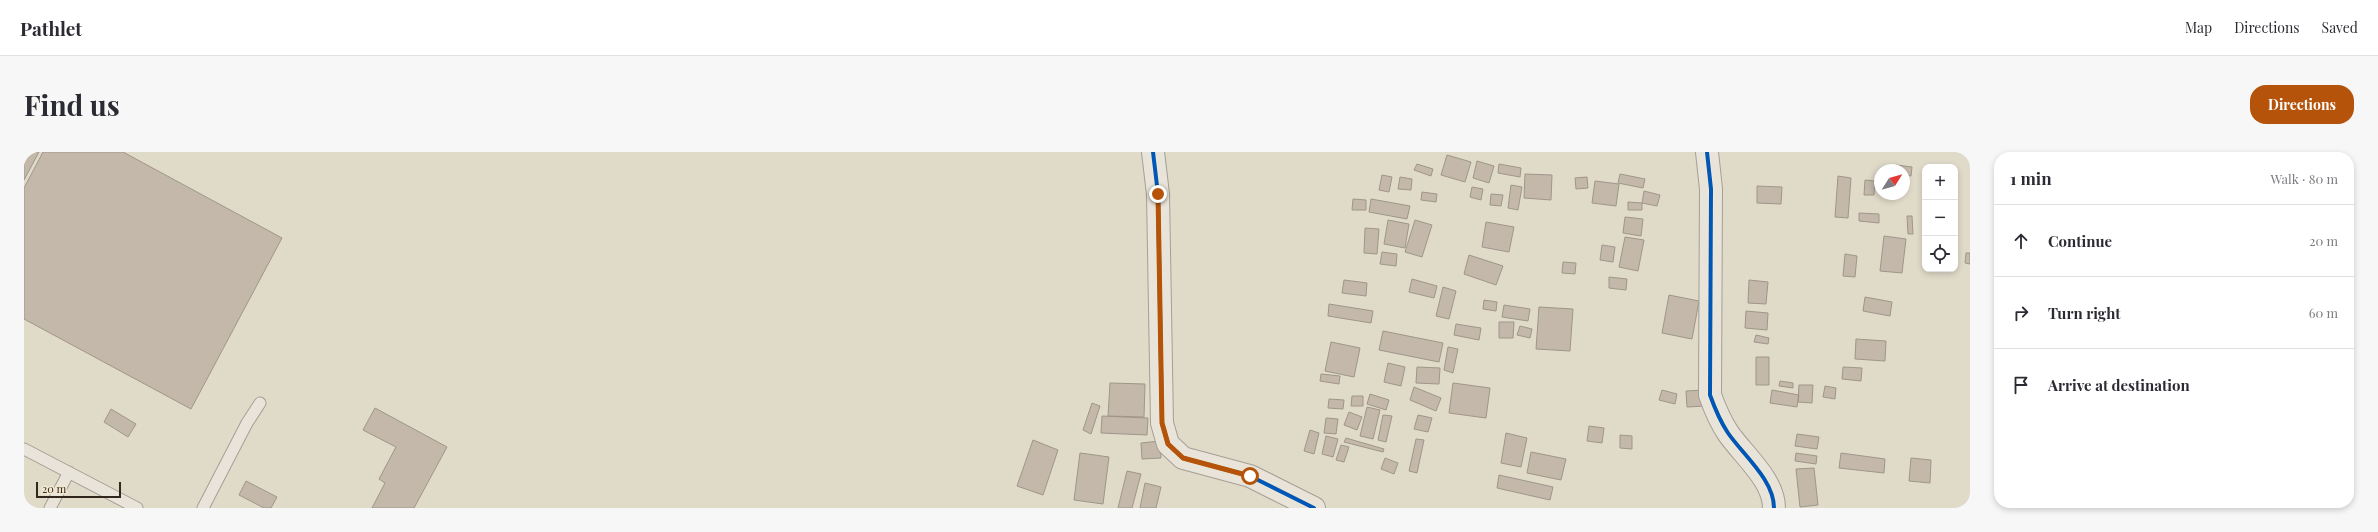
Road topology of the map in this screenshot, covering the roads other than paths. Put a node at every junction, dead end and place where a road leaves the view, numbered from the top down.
1 (1153, 152) edge
2 (1707, 152) edge
3 (260, 403) dead end
4 (24, 449) edge
5 (70, 472) junction
6 (50, 508) edge
7 (137, 508) edge
8 (203, 508) edge
9 (1314, 508) edge
10 (1774, 508) edge

1 - 9 street
2 - 10 street
3 - 8 lane
4 - 5 lane
5 - 6 lane
5 - 7 lane

